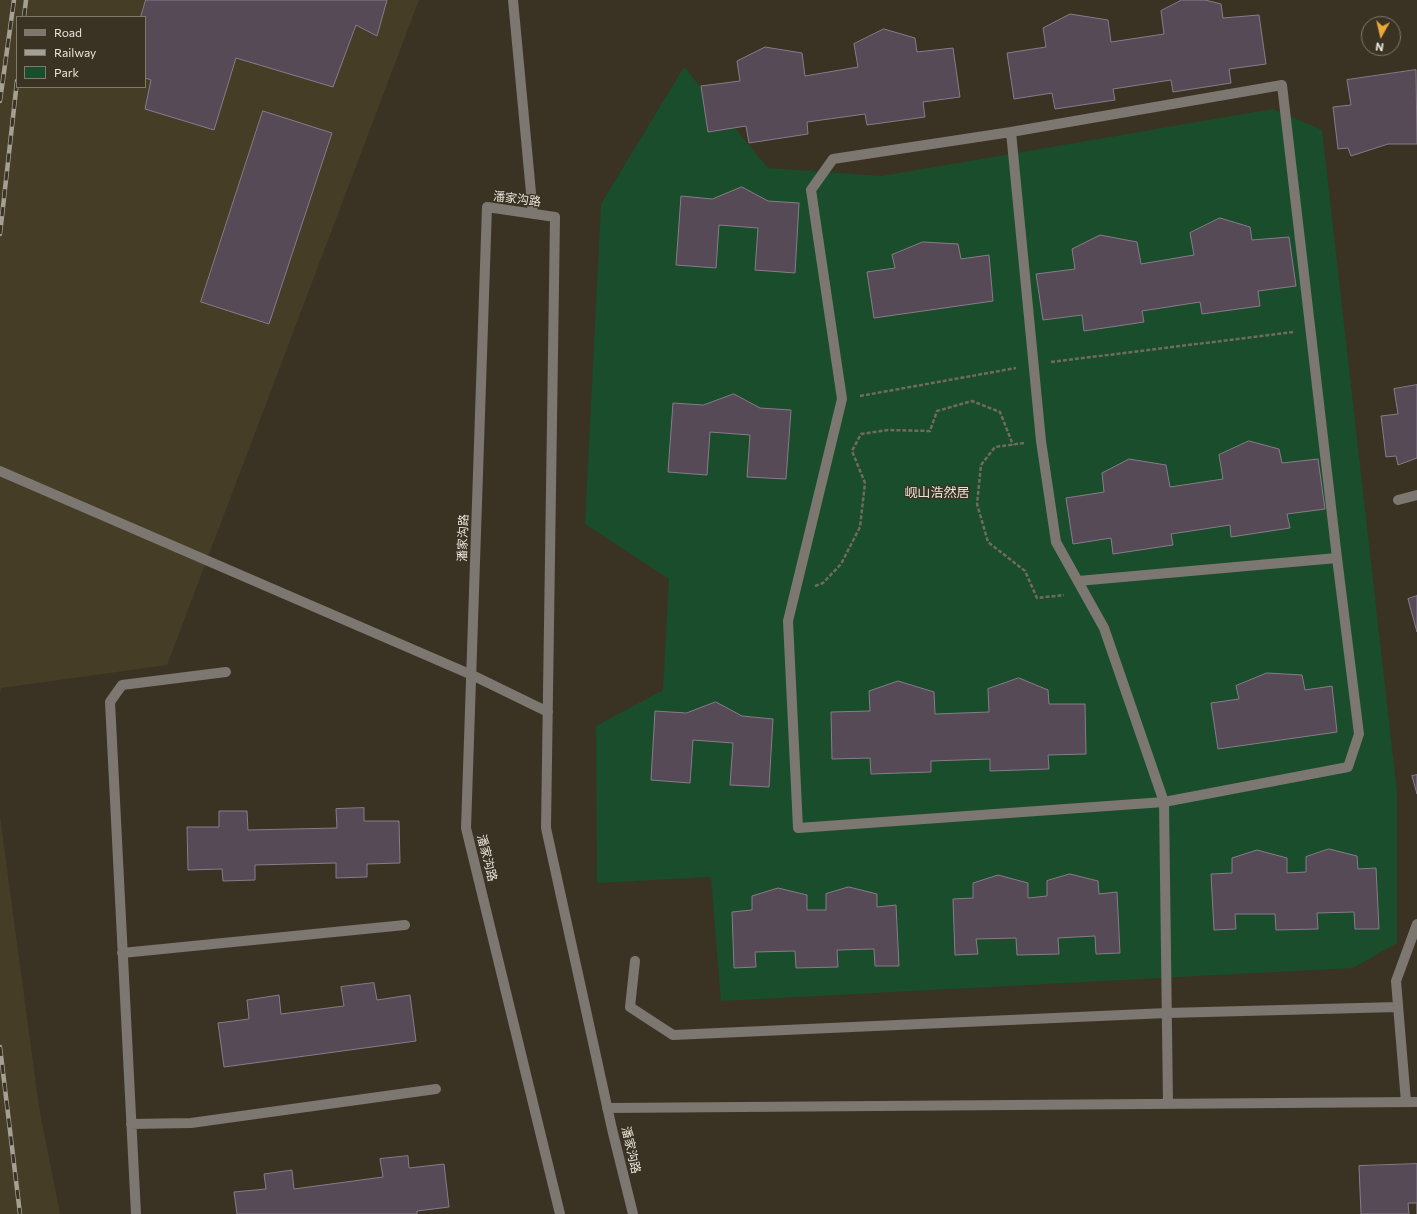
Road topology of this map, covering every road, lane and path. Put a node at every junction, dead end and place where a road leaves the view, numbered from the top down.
1 (512, 0) edge
2 (1011, 132) junction
3 (533, 214) junction
4 (1310, 330) junction
5 (1034, 364) junction
6 (842, 399) junction
7 (1041, 441) junction
8 (1013, 445) junction
9 (0, 471) edge
10 (1417, 495) edge
11 (1398, 500) dead end
12 (1337, 558) junction
13 (1078, 581) junction
14 (795, 593) junction
15 (1085, 593) junction
16 (226, 672) dead end
17 (472, 675) junction
18 (548, 712) junction
19 (1164, 802) junction
20 (1417, 924) edge
21 (405, 925) dead end
22 (122, 953) junction
23 (635, 961) dead end
24 (1398, 1007) junction
25 (1167, 1013) junction
26 (436, 1089) dead end
27 (1406, 1102) junction
28 (1417, 1102) edge
29 (1168, 1104) junction
30 (608, 1108) junction
31 (131, 1124) junction
32 (136, 1214) edge
33 (560, 1214) edge
34 (633, 1214) edge

1 - 3 street
2 - 4 street
2 - 5 street
2 - 6 street
3 - 17 street, 潘家沟路
3 - 18 street, 潘家沟路
4 - 5 path
4 - 12 street
5 - 6 path
5 - 7 street
6 - 14 street
7 - 8 path
7 - 13 street
8 - 14 path
8 - 15 path
9 - 17 street
10 - 11 street
12 - 13 street
12 - 19 street
13 - 15 street
14 - 19 street
15 - 19 street
16 - 22 street
17 - 18 street
17 - 33 street, 潘家沟路
18 - 30 street, 潘家沟路
19 - 25 street
20 - 24 street
21 - 22 street
22 - 31 street
23 - 25 street
24 - 25 street
24 - 27 street
25 - 29 street
26 - 31 street
27 - 28 street
27 - 29 street
29 - 30 street
30 - 34 street, 潘家沟路
31 - 32 street

